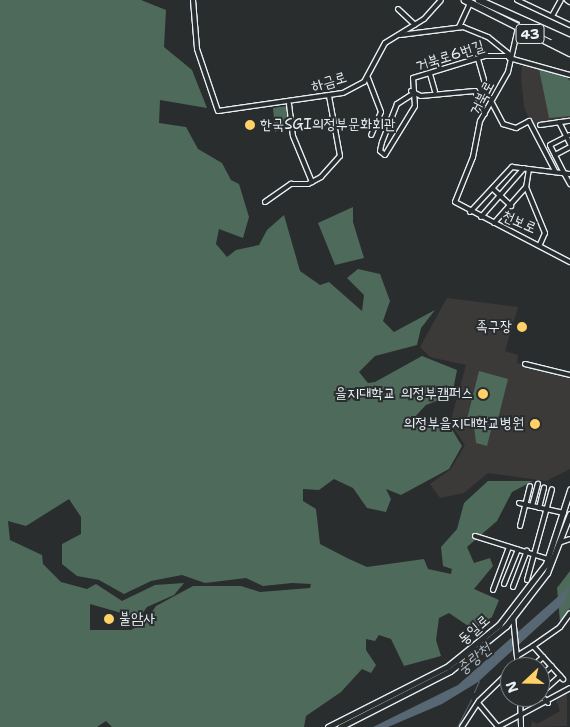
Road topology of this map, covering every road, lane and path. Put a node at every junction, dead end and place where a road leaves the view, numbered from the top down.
1 (193, 0) edge
2 (432, 0) edge
3 (441, 0) edge
4 (479, 0) edge
5 (517, 0) edge
6 (534, 0) edge
7 (561, 0) edge
8 (467, 1) edge
9 (438, 5) junction
10 (529, 6) junction
11 (398, 9) dead end
12 (491, 10) junction
13 (552, 16) junction
14 (415, 24) junction
15 (570, 25) edge
16 (459, 27) junction
17 (518, 28) junction
18 (400, 35) junction
19 (570, 41) edge
20 (570, 51) edge
21 (509, 56) junction
22 (478, 59) junction
23 (430, 74) junction
24 (570, 75) edge
25 (368, 78) junction
26 (484, 80) dead end
27 (435, 91) junction
28 (411, 93) junction
29 (329, 96) junction
30 (492, 103) junction
31 (289, 104) junction
32 (485, 114) junction
33 (570, 121) edge
34 (559, 122) junction
35 (540, 125) dead end
36 (371, 135) dead end
37 (568, 136) edge
38 (570, 146) edge
39 (555, 155) junction
40 (526, 169) junction
41 (555, 172) junction
42 (564, 173) junction
43 (570, 174) edge
44 (312, 182) junction
45 (570, 184) edge
46 (526, 187) junction
47 (493, 189) junction
48 (502, 197) junction
49 (266, 202) dead end
50 (456, 206) joint
51 (511, 206) junction
52 (470, 212) junction
53 (482, 218) junction
54 (494, 223) junction
55 (540, 244) junction
56 (570, 262) edge
57 (526, 364) dead end
58 (570, 375) edge
59 (538, 484) dead end
60 (530, 486) dead end
61 (544, 488) dead end
62 (552, 488) dead end
63 (570, 490) edge
64 (519, 504) dead end
65 (526, 505) junction
66 (532, 506) junction
67 (539, 508) junction
68 (547, 509) junction
69 (567, 513) edge
70 (520, 526) dead end
71 (475, 536) dead end
72 (570, 539) edge
73 (561, 542) junction
74 (509, 547) junction
75 (518, 550) junction
76 (528, 551) junction
77 (538, 554) junction
78 (548, 559) junction
79 (527, 580) dead end
80 (504, 584) dead end
81 (513, 587) dead end
82 (493, 590) dead end
83 (570, 613) edge
84 (513, 617) junction
85 (533, 646) junction
86 (517, 656) joint
87 (543, 657) edge
88 (552, 666) edge
89 (500, 681) edge
90 (550, 686) edge
91 (570, 688) edge
92 (550, 702) edge
93 (478, 703) junction
94 (520, 707) edge
95 (541, 707) edge
96 (520, 718) junction
97 (328, 727) edge
98 (340, 727) edge
99 (462, 727) edge
100 (498, 727) edge
101 (521, 727) edge

1 - 31 street, 하금로
2 - 9 street
3 - 9 street, 하금로
4 - 12 main road, 43
5 - 10 street
6 - 10 street
7 - 13 street
8 - 12 main road, 43
8 - 16 street
9 - 14 street, 하금로
10 - 13 street
11 - 14 street
12 - 17 main road, 43
12 - 19 main road, 43
12 - 20 street
13 - 15 street
14 - 18 street, 하금로
16 - 18 street
16 - 21 street
17 - 20 main road, 43
17 - 21 street, 거북로
18 - 25 street, 하금로
21 - 22 street, 거북로6번길
21 - 24 street
21 - 30 street, 거북로
22 - 23 street, 거북로6번길
22 - 26 street
23 - 27 street
23 - 28 street, 거북로6번길
25 - 29 street, 하금로
25 - 36 street
27 - 28 street
27 - 32 street
28 - 28 street, 거북로6번길
29 - 31 street, 하금로
29 - 44 street
30 - 32 street, 거북로
30 - 41 street
31 - 44 street
32 - 50 street, 거북로
33 - 34 street
34 - 35 street
34 - 37 street
37 - 38 street
37 - 39 street
38 - 39 street
39 - 42 street
40 - 41 street
40 - 46 street
40 - 47 street
40 - 48 street
41 - 42 street
42 - 43 street
42 - 45 street
44 - 49 street
46 - 51 street
46 - 55 street
47 - 48 street
47 - 52 street
48 - 51 street
48 - 53 street
50 - 52 street, 천보로
51 - 54 street
52 - 53 street, 천보로
53 - 54 street, 천보로
54 - 55 street, 천보로
55 - 56 street, 천보로
57 - 58 street
59 - 66 street
60 - 65 street
61 - 67 street
62 - 68 street
63 - 69 street, 동일로
64 - 65 street
65 - 66 street
65 - 70 street
66 - 67 street
67 - 68 street
68 - 69 street
68 - 77 street
69 - 73 street, 동일로
69 - 78 street, 동일로
71 - 74 street
72 - 73 street
73 - 84 street, 동일로
74 - 75 street
74 - 82 street
75 - 76 street
75 - 80 street
76 - 77 street
76 - 81 street
77 - 78 street
77 - 79 street
78 - 97 street, 동일로
83 - 85 street
84 - 86 street
84 - 98 street, 동일로
85 - 86 street
85 - 87 street
88 - 90 street
89 - 93 street
91 - 92 street
93 - 99 street
93 - 100 street
94 - 96 street
95 - 96 street
96 - 100 street
96 - 101 street

